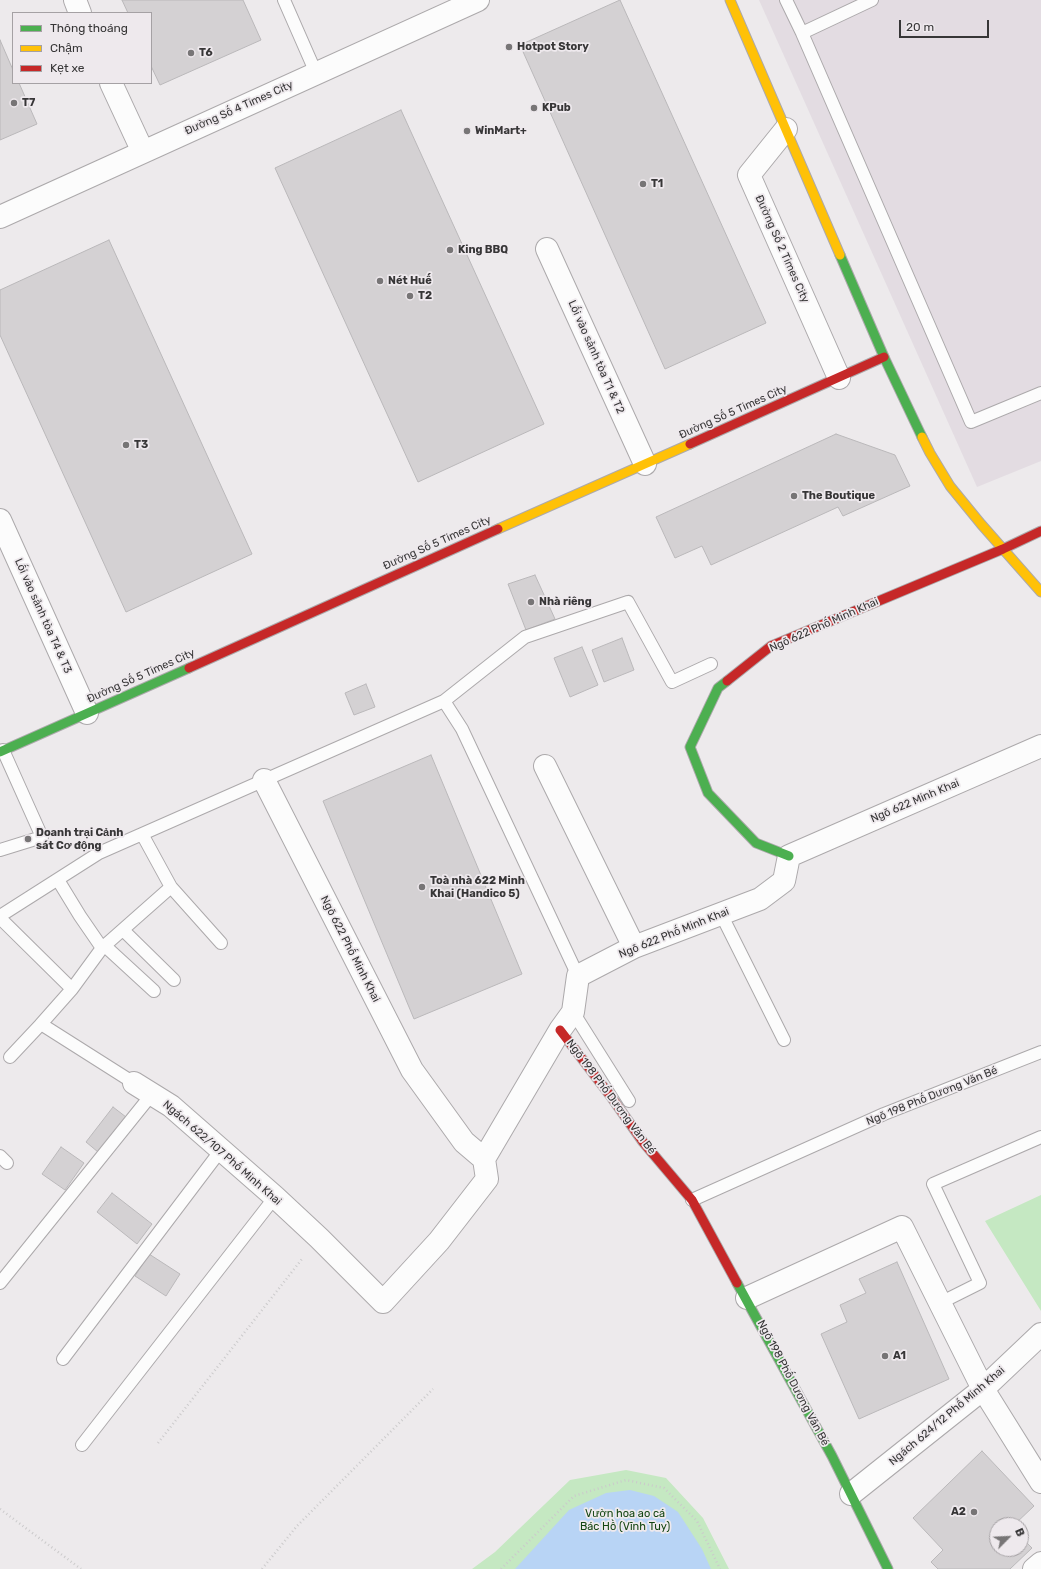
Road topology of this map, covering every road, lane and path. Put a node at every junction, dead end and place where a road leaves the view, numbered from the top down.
1 (74, 0) edge
2 (284, 0) edge
3 (478, 0) edge
4 (730, 0) edge
5 (786, 0) edge
6 (872, 0) edge
7 (80, 12) edge
8 (802, 33) junction
9 (316, 73) junction
10 (111, 84) edge
11 (786, 128) junction
12 (142, 152) junction
13 (0, 216) edge
14 (547, 249) dead end
15 (884, 357) junction
16 (839, 378) junction
17 (1041, 393) edge
18 (645, 464) junction
19 (0, 520) edge
20 (1041, 531) edge
21 (1002, 549) junction
22 (1041, 592) edge
23 (711, 664) dead end
24 (444, 701) junction
25 (87, 713) junction
26 (1041, 746) edge
27 (2, 751) edge
28 (545, 766) dead end
29 (264, 780) junction
30 (142, 834) junction
31 (0, 850) edge
32 (789, 856) junction
33 (58, 880) junction
34 (171, 887) junction
35 (721, 914) junction
36 (0, 917) edge
37 (123, 930) junction
38 (221, 943) dead end
39 (103, 947) junction
40 (634, 947) junction
41 (578, 976) junction
42 (174, 980) dead end
43 (72, 989) junction
44 (154, 991) dead end
45 (573, 1012) junction
46 (41, 1024) junction
47 (560, 1030) junction
48 (784, 1040) dead end
49 (1041, 1052) edge
50 (10, 1057) dead end
51 (134, 1083) joint
52 (152, 1094) junction
53 (629, 1101) dead end
54 (1041, 1137) edge
55 (221, 1150) junction
56 (484, 1159) junction
57 (275, 1197) junction
58 (692, 1200) junction
59 (319, 1238) junction
60 (0, 1283) edge
61 (747, 1298) junction
62 (940, 1303) junction
63 (1041, 1334) edge
64 (63, 1359) dead end
65 (433, 1389) dead end
66 (982, 1389) junction
67 (158, 1443) dead end
68 (82, 1445) dead end
69 (1041, 1482) edge
70 (851, 1494) junction
71 (0, 1509) edge
72 (1041, 1563) edge
73 (81, 1569) edge
74 (262, 1569) edge
75 (501, 1569) edge
76 (720, 1569) edge
77 (888, 1569) edge
78 (1034, 1569) edge

1 - 7 street
2 - 9 lane
3 - 9 street, Đường Số 4 Times City
4 - 11 street
5 - 8 lane
6 - 8 lane
8 - 17 lane
9 - 12 street, Đường Số 4 Times City
10 - 12 street
11 - 15 street
11 - 16 street, Đường Số 2 Times City
12 - 13 street, Đường Số 4 Times City
14 - 18 street, Lối vào sảnh tòa T1 & T2
15 - 16 street, Đường Số 5 Times City
15 - 21 street
16 - 18 street, Đường Số 5 Times City
18 - 25 street, Đường Số 5 Times City
19 - 25 street, Lối vào sảnh tòa T4 & T3
20 - 21 street, Ngõ 622 Phố Minh Khai
21 - 22 street
21 - 32 street, Ngõ 622 Phố Minh Khai
23 - 24 lane
24 - 29 lane
24 - 41 lane
25 - 27 street, Đường Số 5 Times City
26 - 32 street, Ngõ 622 Minh Khai
27 - 31 lane
28 - 40 street
29 - 30 lane
29 - 56 street, Ngõ 622 Phố Minh Khai
30 - 33 lane
30 - 34 lane
32 - 35 street, Ngõ 622 Phố Minh Khai
33 - 36 lane
33 - 39 lane
34 - 37 lane
34 - 38 lane
35 - 40 street, Ngõ 622 Phố Minh Khai
35 - 48 lane
36 - 43 lane
37 - 39 lane
37 - 42 lane
39 - 43 lane
39 - 44 lane
40 - 41 street, Ngõ 622 Phố Minh Khai
41 - 45 street
43 - 46 lane
45 - 47 street
45 - 53 lane
46 - 50 lane
46 - 51 lane, Ngách 622/107 Phố Minh Khai
47 - 56 street
47 - 58 street, Ngõ 198 Phố Dương Văn Bé
49 - 58 lane, Ngõ 198 Phố Dương Văn Bé
51 - 52 street, Ngách 622/107 Phố Minh Khai
52 - 55 street, Ngách 622/107 Phố Minh Khai
52 - 60 lane
54 - 62 lane
55 - 57 street, Ngách 622/107 Phố Minh Khai
55 - 64 lane
56 - 59 street, Ngách 622/107 Phố Minh Khai
57 - 59 street, Ngách 622/107 Phố Minh Khai
57 - 68 lane
58 - 61 street, Ngõ 198 Phố Dương Văn Bé
59 - 67 path
61 - 62 street
61 - 70 street, Ngõ 198 Phố Dương Văn Bé
62 - 66 street
63 - 66 street, Ngách 624/12 Phố Minh Khai
65 - 74 path
66 - 69 street
66 - 70 street, Ngách 624/12 Phố Minh Khai
70 - 77 street, Ngõ 198 Phố Dương Văn Bé
71 - 73 path
72 - 78 street
75 - 76 path

